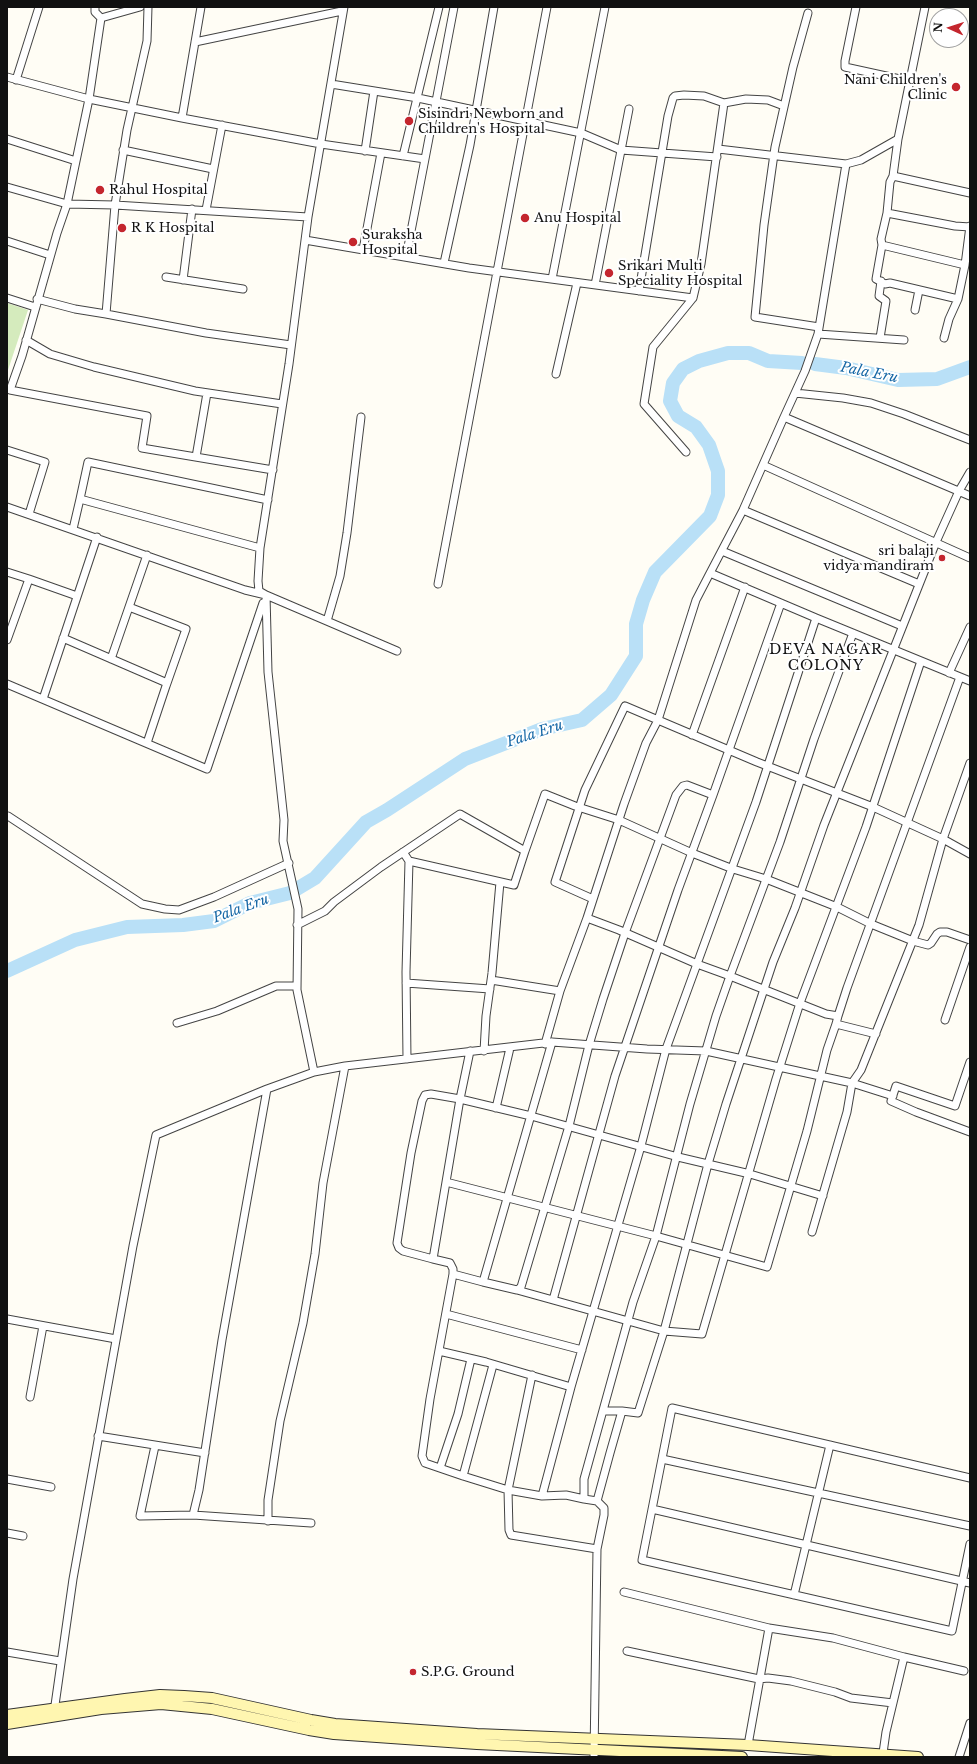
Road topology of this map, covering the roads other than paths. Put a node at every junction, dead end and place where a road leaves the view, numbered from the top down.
1 (39, 7) edge
2 (95, 7) edge
3 (140, 7) edge
4 (148, 7) edge
5 (201, 7) edge
6 (440, 7) edge
7 (454, 7) edge
8 (494, 7) edge
9 (546, 7) edge
10 (605, 7) edge
11 (856, 7) edge
12 (925, 7) edge
13 (343, 9) edge
14 (808, 13) dead end
15 (101, 18) junction
16 (195, 42) junction
17 (7, 77) edge
18 (16, 80) junction
19 (909, 81) junction
20 (331, 84) junction
21 (374, 91) junction
22 (418, 98) junction
23 (89, 99) junction
24 (436, 102) junction
25 (724, 103) junction
26 (784, 106) junction
27 (132, 108) junction
28 (629, 109) dead end
29 (476, 110) junction
30 (182, 118) junction
31 (525, 121) junction
32 (222, 125) junction
33 (581, 133) junction
34 (7, 138) edge
35 (898, 139) junction
36 (321, 144) junction
37 (718, 149) junction
38 (123, 150) junction
39 (621, 150) junction
40 (365, 151) junction
41 (381, 153) junction
42 (661, 154) junction
43 (403, 156) junction
44 (774, 156) junction
45 (717, 157) junction
46 (425, 159) junction
47 (76, 161) junction
48 (846, 164) junction
49 (213, 169) junction
50 (893, 176) junction
51 (7, 187) edge
52 (970, 193) edge
53 (67, 204) junction
54 (115, 205) junction
55 (192, 209) junction
56 (206, 210) junction
57 (887, 213) junction
58 (308, 217) junction
59 (970, 227) edge
60 (305, 240) junction
61 (7, 241) edge
62 (882, 245) junction
63 (363, 250) junction
64 (50, 255) junction
65 (406, 257) junction
66 (444, 263) junction
67 (965, 265) junction
68 (497, 272) junction
69 (166, 277) dead end
70 (552, 279) junction
71 (183, 280) junction
72 (881, 281) junction
73 (577, 283) junction
74 (595, 285) junction
75 (243, 289) dead end
76 (919, 290) junction
77 (639, 291) junction
78 (7, 298) edge
79 (692, 298) junction
80 (37, 299) junction
81 (958, 299) junction
82 (35, 307) junction
83 (915, 310) dead end
84 (106, 314) junction
85 (819, 331) junction
86 (880, 338) junction
87 (944, 338) dead end
88 (26, 340) junction
89 (904, 340) dead end
90 (291, 345) junction
91 (556, 374) dead end
92 (9, 390) edge
93 (207, 393) junction
94 (795, 393) junction
95 (282, 404) junction
96 (361, 417) dead end
97 (784, 417) junction
98 (970, 440) edge
99 (7, 450) edge
100 (686, 452) dead end
101 (196, 457) junction
102 (763, 465) junction
103 (273, 470) junction
104 (970, 472) edge
105 (959, 491) junction
106 (970, 496) edge
107 (80, 499) junction
108 (268, 500) junction
109 (7, 507) edge
110 (743, 510) junction
111 (29, 514) junction
112 (73, 529) junction
113 (97, 537) junction
114 (936, 542) junction
115 (260, 548) junction
116 (722, 551) junction
117 (147, 555) junction
118 (970, 558) edge
119 (7, 572) edge
120 (710, 573) junction
121 (29, 579) junction
122 (438, 584) dead end
123 (919, 584) junction
124 (745, 587) junction
125 (266, 595) junction
126 (77, 596) junction
127 (781, 603) junction
128 (129, 607) junction
129 (816, 618) junction
130 (327, 621) junction
131 (902, 626) junction
132 (970, 627) edge
133 (854, 634) junction
134 (63, 638) junction
135 (7, 640) edge
136 (893, 650) junction
137 (397, 651) dead end
138 (111, 659) junction
139 (921, 661) junction
140 (949, 673) junction
141 (960, 677) junction
142 (970, 681) edge
143 (7, 684) edge
144 (165, 688) junction
145 (43, 699) junction
146 (658, 720) junction
147 (692, 735) junction
148 (147, 743) junction
149 (728, 750) junction
150 (970, 763) edge
151 (768, 766) junction
152 (801, 778) junction
153 (837, 793) junction
154 (713, 795) junction
155 (873, 807) junction
156 (580, 808) junction
157 (8, 816) dead end
158 (619, 820) junction
159 (906, 822) junction
160 (659, 839) junction
161 (943, 839) junction
162 (525, 851) junction
163 (403, 852) junction
164 (692, 853) junction
165 (970, 854) edge
166 (409, 861) junction
167 (289, 863) junction
168 (733, 868) junction
169 (766, 879) junction
170 (500, 882) junction
171 (800, 893) junction
172 (593, 899) junction
173 (837, 907) junction
174 (588, 918) junction
175 (871, 924) junction
176 (297, 925) junction
177 (625, 933) junction
178 (970, 940) edge
179 (913, 941) junction
180 (658, 946) junction
181 (970, 947) edge
182 (697, 964) junction
183 (730, 976) junction
184 (491, 980) junction
185 (406, 983) junction
186 (297, 986) junction
187 (490, 989) junction
188 (764, 989) junction
189 (560, 991) junction
190 (800, 1003) junction
191 (837, 1020) junction
192 (945, 1020) dead end
193 (177, 1023) dead end
194 (876, 1034) junction
195 (549, 1043) junction
196 (589, 1044) junction
197 (510, 1048) junction
198 (625, 1048) junction
199 (666, 1049) junction
200 (484, 1050) junction
201 (470, 1051) junction
202 (706, 1051) junction
203 (407, 1058) junction
204 (742, 1059) junction
205 (970, 1062) edge
206 (345, 1066) junction
207 (781, 1067) junction
208 (314, 1072) junction
209 (821, 1077) junction
210 (852, 1083) junction
211 (267, 1090) junction
212 (893, 1096) junction
213 (460, 1099) junction
214 (496, 1108) junction
215 (531, 1116) junction
216 (569, 1126) junction
217 (970, 1132) edge
218 (600, 1135) junction
219 (640, 1146) junction
220 (678, 1157) junction
221 (708, 1164) junction
222 (750, 1174) junction
223 (446, 1182) junction
224 (791, 1187) junction
225 (823, 1196) junction
226 (507, 1198) junction
227 (546, 1207) junction
228 (577, 1215) junction
229 (617, 1226) junction
230 (812, 1232) dead end
231 (656, 1236) junction
232 (688, 1245) junction
233 (725, 1255) junction
234 (433, 1259) junction
235 (453, 1274) junction
236 (483, 1282) junction
237 (518, 1290) junction
238 (552, 1300) junction
239 (594, 1311) junction
240 (446, 1314) junction
241 (7, 1319) edge
242 (628, 1321) junction
243 (43, 1326) junction
244 (664, 1331) junction
245 (116, 1339) junction
246 (582, 1350) junction
247 (439, 1351) junction
248 (470, 1359) junction
249 (493, 1365) junction
250 (532, 1375) junction
251 (571, 1387) junction
252 (30, 1397) dead end
253 (603, 1411) junction
254 (622, 1411) junction
255 (98, 1436) junction
256 (830, 1445) junction
257 (155, 1446) junction
258 (205, 1454) junction
259 (662, 1459) junction
260 (440, 1468) junction
261 (463, 1476) junction
262 (7, 1478) edge
263 (970, 1478) edge
264 (51, 1487) dead end
265 (508, 1490) junction
266 (818, 1493) junction
267 (542, 1496) junction
268 (584, 1499) junction
269 (597, 1501) junction
270 (652, 1509) junction
271 (193, 1515) junction
272 (268, 1521) junction
273 (311, 1523) dead end
274 (970, 1526) edge
275 (7, 1533) edge
276 (23, 1536) dead end
277 (970, 1544) edge
278 (806, 1545) junction
279 (597, 1549) junction
280 (962, 1581) junction
281 (970, 1583) edge
282 (624, 1592) dead end
283 (794, 1595) junction
284 (770, 1628) junction
285 (627, 1651) dead end
286 (7, 1652) edge
287 (904, 1657) junction
288 (60, 1661) junction
289 (964, 1671) dead end
290 (759, 1679) junction
291 (893, 1704) junction
292 (53, 1714) junction
293 (7, 1716) edge
294 (970, 1723) edge
295 (7, 1724) edge
296 (748, 1745) junction
297 (594, 1748) edge
298 (883, 1754) junction
299 (903, 1756) edge
300 (742, 1757) edge
301 (918, 1757) edge
302 (959, 1757) edge

1 - 18 street
2 - 15 street
3 - 15 street
4 - 27 street
5 - 16 street
6 - 22 street
7 - 24 street
8 - 29 street
9 - 31 street
10 - 33 street
11 - 19 street
12 - 19 street
13 - 16 street
13 - 20 street
14 - 26 street
15 - 23 street
16 - 30 street
17 - 18 street
18 - 23 street
19 - 35 street
20 - 21 street
20 - 36 street
21 - 22 street
21 - 40 street
22 - 24 street
22 - 43 street
23 - 27 street
23 - 47 street
24 - 29 street
24 - 46 street
25 - 26 street
25 - 37 street
25 - 42 street
26 - 44 street
27 - 30 street
27 - 38 street
28 - 39 street
29 - 31 street
29 - 66 street
30 - 32 street
31 - 33 street
31 - 68 street
32 - 36 street
32 - 49 street
33 - 39 street
33 - 70 street
34 - 47 street
35 - 48 street
35 - 50 street
36 - 40 street
36 - 58 street
37 - 44 street
37 - 45 street
38 - 49 street
38 - 54 street
39 - 42 street
39 - 74 street
40 - 41 street
41 - 43 street
41 - 63 street
42 - 45 street
42 - 77 street
43 - 46 street
44 - 48 street
44 - 85 street
45 - 79 street
46 - 65 street
47 - 53 street
48 - 85 street
49 - 56 street
50 - 52 street
50 - 57 street
51 - 53 street
53 - 54 street
53 - 64 street
54 - 55 street
54 - 84 street
55 - 56 street
55 - 71 street
56 - 58 street
57 - 59 street
57 - 62 street
58 - 60 street
59 - 67 street
60 - 63 street
60 - 90 street
61 - 64 street
62 - 67 street
62 - 72 street
63 - 65 street
64 - 80 street
65 - 66 street
66 - 68 street
67 - 81 street
68 - 70 street
68 - 122 street
69 - 71 street
70 - 73 street
71 - 75 street
72 - 76 street
72 - 86 street
73 - 74 street
73 - 91 street
74 - 77 street
76 - 81 street
76 - 83 street
77 - 79 street
78 - 82 street
79 - 100 street
80 - 82 street
80 - 84 street
81 - 87 street
82 - 88 street
84 - 90 street
85 - 86 street
85 - 94 street
86 - 89 street
88 - 92 street
88 - 93 street
90 - 95 street
92 - 101 street
93 - 95 street
93 - 101 street
94 - 97 street
94 - 98 street
95 - 103 street
96 - 130 street
97 - 102 street
97 - 105 street
99 - 111 street
101 - 103 street
102 - 110 street
102 - 114 street
103 - 108 street
104 - 105 street
105 - 106 street
105 - 114 street
107 - 108 street
107 - 112 street
107 - 115 street
108 - 115 street
109 - 111 street
110 - 116 street
110 - 123 street
111 - 112 street
112 - 113 street
113 - 117 street
113 - 126 street
114 - 118 street
114 - 123 street
115 - 125 street
116 - 120 street
116 - 131 street
117 - 125 street
117 - 128 street
119 - 121 street
120 - 124 street
120 - 146 street
121 - 126 street
121 - 135 street
123 - 131 street
124 - 127 street
124 - 147 street
125 - 130 street
125 - 148 street
125 - 167 street
126 - 134 street
127 - 129 street
127 - 149 street
128 - 138 street
128 - 144 street
129 - 133 street
129 - 151 street
130 - 137 street
131 - 136 street
132 - 140 street
133 - 136 street
133 - 152 street
134 - 138 street
134 - 145 street
136 - 139 street
136 - 153 street
138 - 144 street
139 - 140 street
139 - 155 street
140 - 141 street
141 - 142 street
141 - 159 street
143 - 145 street
144 - 148 street
145 - 148 street
146 - 147 street
146 - 156 street
146 - 158 street
147 - 149 street
149 - 151 street
149 - 154 street
150 - 161 street
151 - 152 street
151 - 168 street
152 - 153 street
152 - 169 street
153 - 155 street
153 - 171 street
154 - 160 street
154 - 164 street
155 - 159 street
155 - 173 street
156 - 158 street
156 - 162 street
156 - 172 street
157 - 167 street
158 - 160 street
158 - 172 street
159 - 161 street
159 - 175 street
160 - 164 street
160 - 177 street
161 - 165 street
161 - 179 street
162 - 163 street
162 - 170 street
163 - 166 street
163 - 176 street
164 - 168 street
164 - 180 street
166 - 170 street
166 - 185 street
167 - 176 street
168 - 169 street
168 - 182 street
169 - 171 street
169 - 183 street
170 - 184 street
171 - 173 street
171 - 188 street
172 - 174 street
173 - 175 street
173 - 190 street
174 - 177 street
174 - 189 street
175 - 179 street
175 - 191 street
176 - 186 street
177 - 180 street
177 - 196 street
178 - 179 street
179 - 194 street
180 - 182 street
180 - 198 street
181 - 192 street
182 - 183 street
182 - 199 street
183 - 188 street
183 - 202 street
184 - 187 street
184 - 189 street
185 - 187 street
185 - 203 street
186 - 193 street
186 - 208 street
187 - 200 street
188 - 190 street
188 - 204 street
189 - 195 street
190 - 191 street
190 - 207 street
191 - 194 street
191 - 209 street
194 - 210 street
195 - 196 street
195 - 197 street
195 - 215 street
196 - 198 street
196 - 216 street
197 - 200 street
197 - 214 street
198 - 199 street
198 - 218 street
199 - 202 street
199 - 219 street
200 - 201 street
201 - 203 street
201 - 213 street
202 - 204 street
202 - 220 street
203 - 206 street
204 - 207 street
204 - 221 street
205 - 212 street
206 - 208 street
206 - 272 street
207 - 209 street
207 - 222 street
208 - 211 street
209 - 210 street
209 - 224 street
210 - 212 street
210 - 225 street
211 - 245 street
211 - 258 street
212 - 217 street
213 - 214 street
213 - 223 street
213 - 234 street
214 - 215 street
215 - 216 street
215 - 226 street
216 - 218 street
216 - 227 street
218 - 219 street
218 - 228 street
219 - 220 street
219 - 229 street
220 - 221 street
220 - 231 street
221 - 222 street
221 - 232 street
222 - 224 street
222 - 233 street
223 - 226 street
223 - 234 street
224 - 225 street
224 - 233 street
225 - 230 street
226 - 227 street
226 - 236 street
227 - 228 street
227 - 237 street
228 - 229 street
228 - 238 street
229 - 231 street
229 - 239 street
231 - 232 street
231 - 242 street
232 - 233 street
232 - 244 street
233 - 244 street
234 - 235 street
235 - 236 street
235 - 240 street
236 - 237 street
237 - 238 street
238 - 239 street
239 - 242 street
239 - 246 street
240 - 246 street
240 - 247 street
241 - 243 street
242 - 244 street
242 - 253 street
243 - 245 street
243 - 252 street
244 - 254 street
245 - 255 street
246 - 251 street
247 - 248 street
247 - 260 street
248 - 249 street
248 - 260 street
249 - 250 street
249 - 261 street
250 - 251 street
250 - 265 street
251 - 267 street
253 - 254 street
253 - 268 street
254 - 269 street
255 - 257 street
255 - 288 street
256 - 259 street
256 - 263 street
256 - 266 street
257 - 258 street
257 - 271 street
258 - 271 street
259 - 266 street
259 - 270 street
260 - 261 street
261 - 265 street
262 - 264 street
265 - 267 street
265 - 279 street
266 - 274 street
266 - 278 street
267 - 268 street
268 - 269 street
269 - 279 street
270 - 278 street
270 - 283 street
271 - 272 street
272 - 273 street
275 - 276 street
277 - 280 street
278 - 280 street
278 - 283 street
279 - 297 street
280 - 281 street
280 - 283 street
282 - 284 street
284 - 287 street
284 - 290 street
285 - 290 street
286 - 288 street
287 - 289 street
287 - 291 street
288 - 292 street
290 - 291 street
290 - 296 street
291 - 298 street
292 - 293 street
292 - 295 street
292 - 297 street
294 - 302 street
296 - 297 street
296 - 298 street
297 - 300 street
298 - 299 street
299 - 301 street

